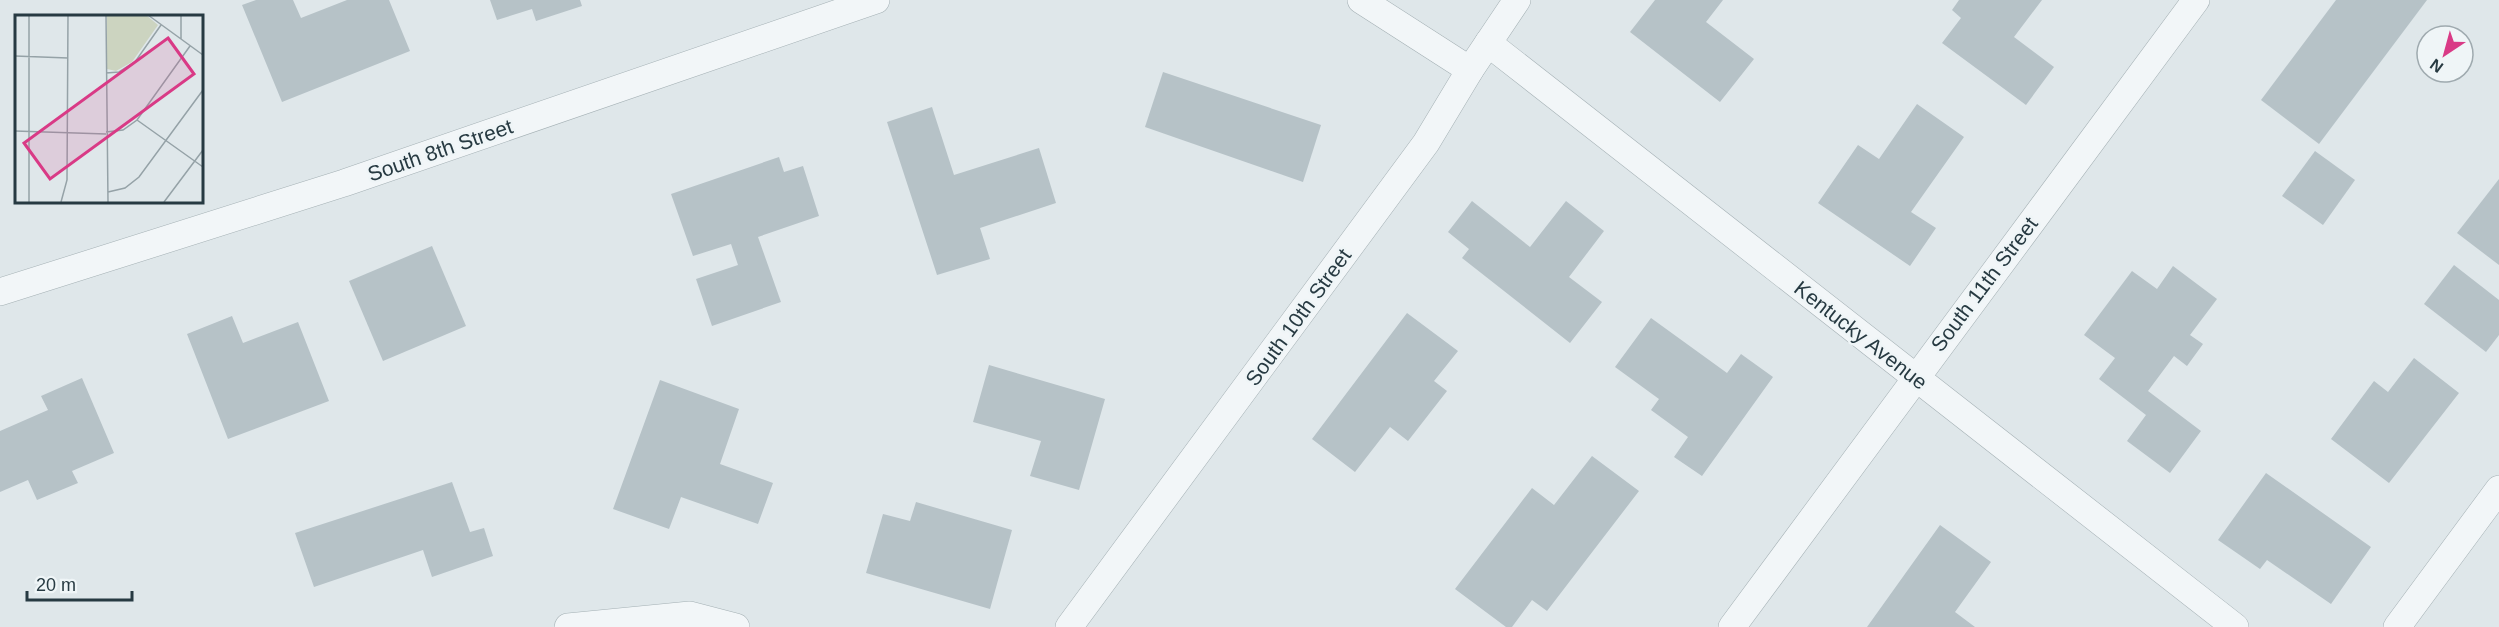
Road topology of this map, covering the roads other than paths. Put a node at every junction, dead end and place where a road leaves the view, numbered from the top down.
1 (876, 0) edge
2 (1361, 0) edge
3 (1518, 0) edge
4 (2196, 0) edge
5 (1488, 43) junction
6 (1470, 70) junction
7 (0, 292) edge
8 (1915, 377) junction
9 (2499, 489) edge
10 (568, 627) edge
11 (736, 627) edge
12 (1069, 627) edge
13 (1732, 627) edge
14 (2235, 627) edge
15 (2397, 627) edge

1 - 7 street, South 8th Street
2 - 6 street
3 - 5 street, South 10th Street
4 - 8 street, South 11th Street
5 - 6 street, South 10th Street
5 - 8 street, Kentucky Avenue
6 - 12 street, South 10th Street
8 - 13 street, South 11th Street
8 - 14 street, Kentucky Avenue
9 - 15 street
10 - 11 street

